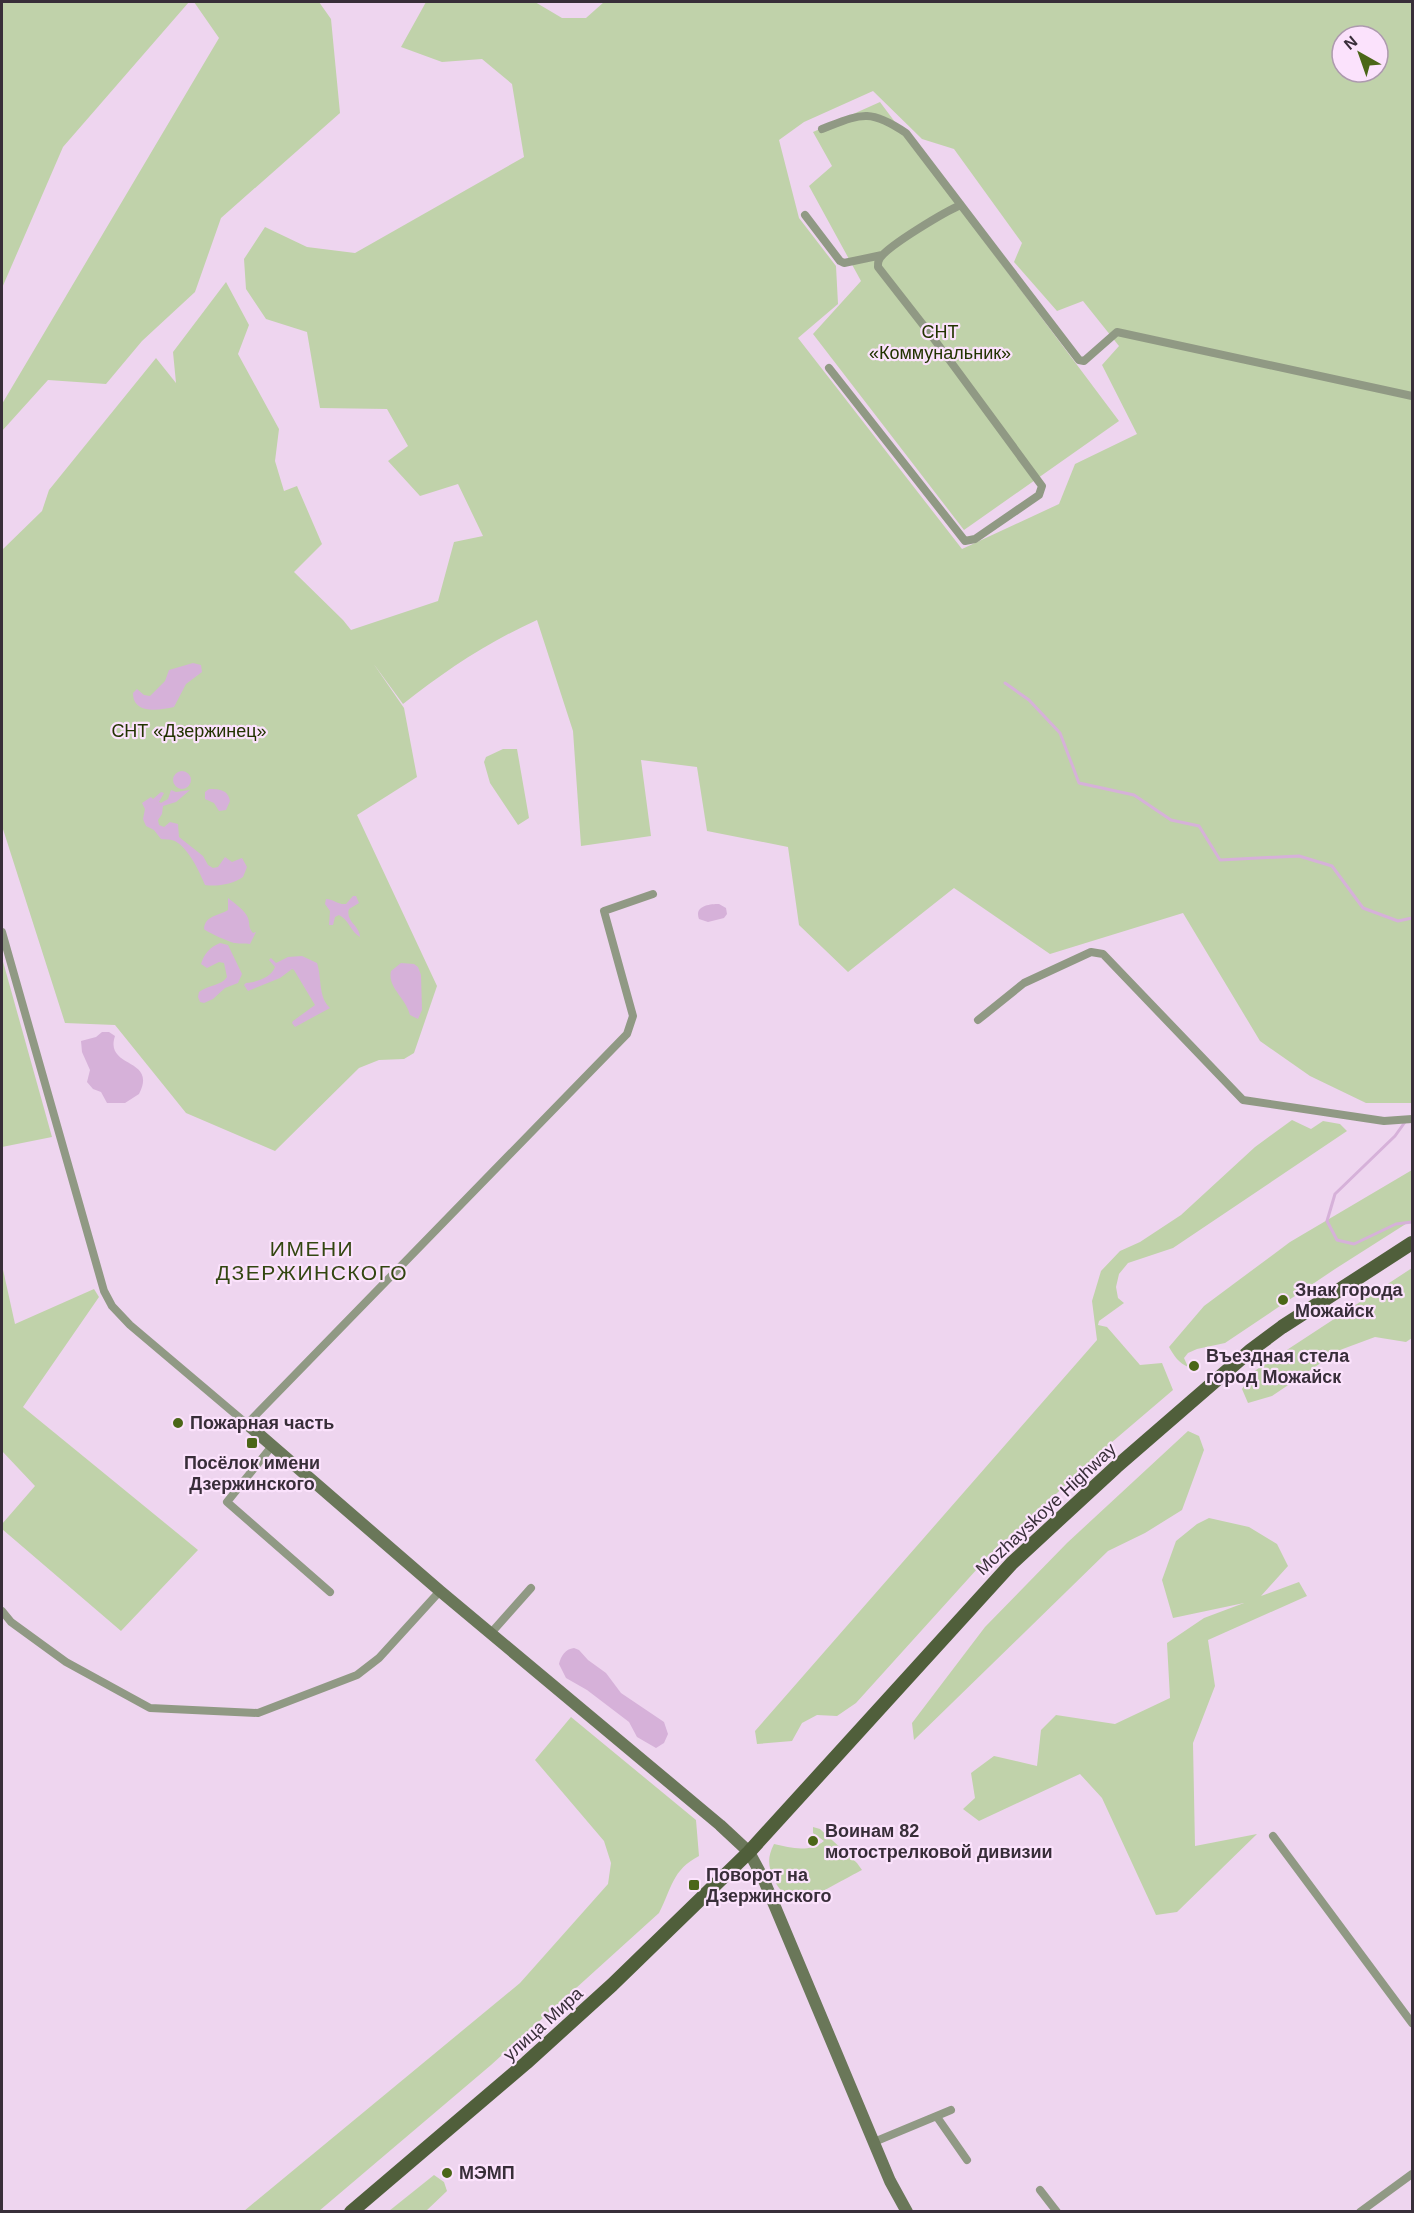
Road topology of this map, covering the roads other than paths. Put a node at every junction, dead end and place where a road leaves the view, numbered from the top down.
1 (822, 129) dead end
2 (962, 205) junction
3 (805, 215) dead end
4 (882, 255) junction
5 (829, 368) dead end
6 (1413, 396) edge
7 (653, 894) dead end
8 (2, 932) edge
9 (978, 1020) dead end
10 (1413, 1119) edge
11 (1413, 1243) edge
12 (247, 1424) junction
13 (272, 1446) junction
14 (531, 1588) dead end
15 (440, 1591) junction
16 (330, 1592) dead end
17 (2, 1611) edge
18 (491, 1633) junction
19 (1273, 1836) dead end
20 (749, 1852) junction
21 (1413, 2023) edge
22 (951, 2110) dead end
23 (936, 2117) junction
24 (874, 2142) junction
25 (967, 2160) dead end
26 (1413, 2174) edge
27 (1040, 2190) dead end
28 (351, 2211) edge
29 (907, 2211) edge
30 (1057, 2211) edge
31 (1360, 2211) edge

1 - 2 street
2 - 4 street
2 - 6 street
3 - 4 street
4 - 5 street
7 - 12 street
8 - 12 street
9 - 10 street
11 - 20 main road, Mozhayskoye Highway
12 - 13 street
13 - 15 street
13 - 16 street
14 - 18 street
15 - 17 street
15 - 18 street
18 - 20 street
19 - 21 street
20 - 24 street
20 - 28 main road, улица Мира
22 - 23 street
23 - 24 street
23 - 25 street
24 - 29 street
26 - 31 street
27 - 30 street

